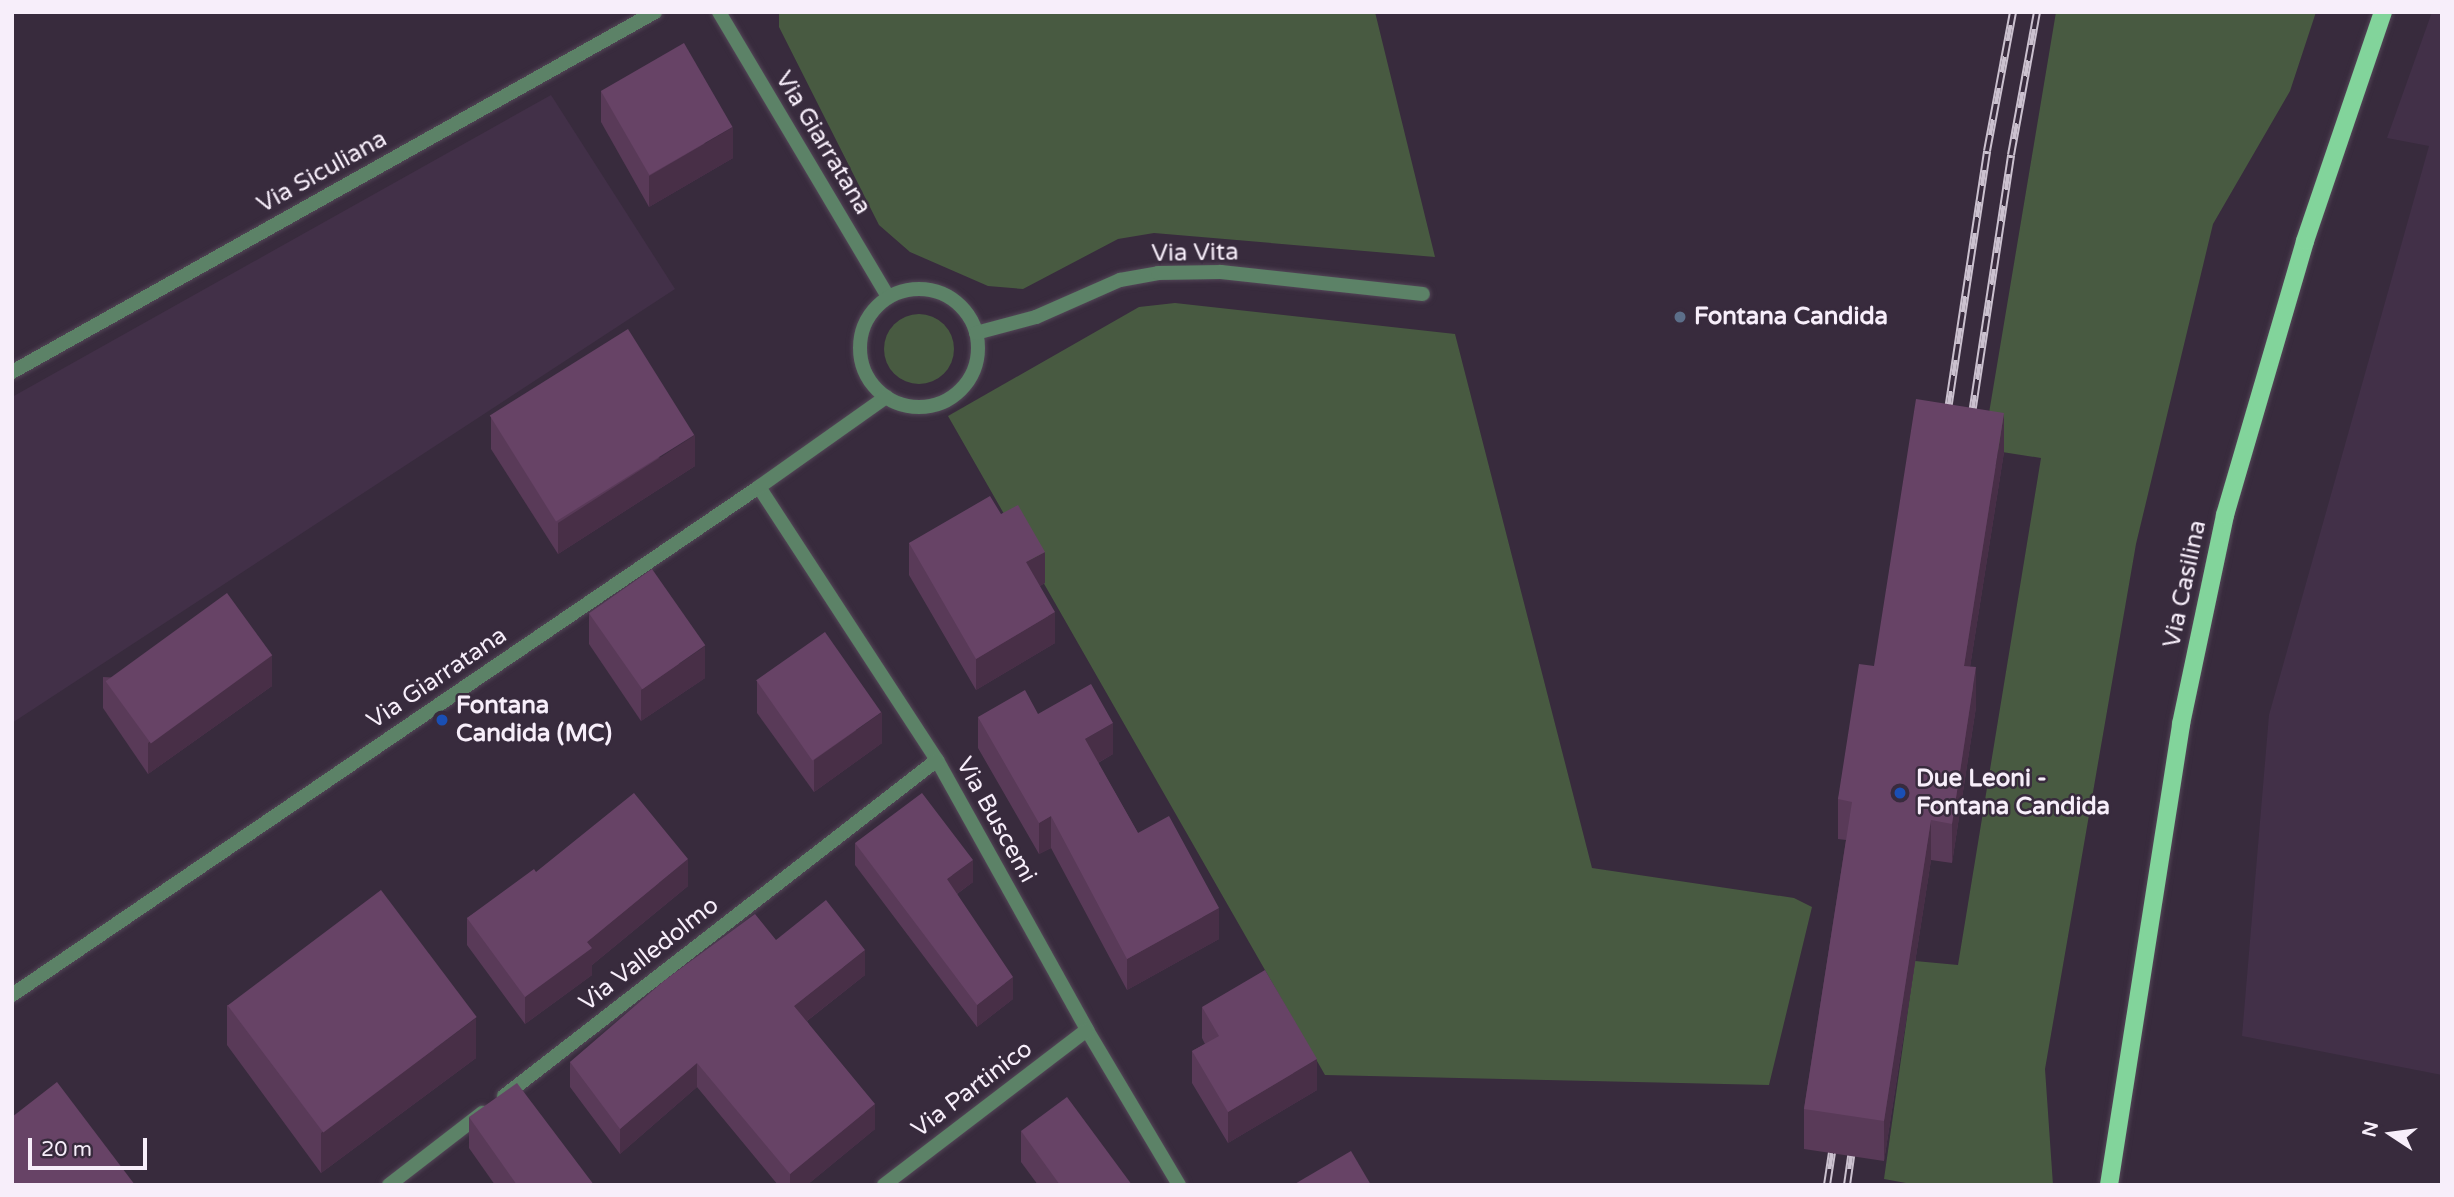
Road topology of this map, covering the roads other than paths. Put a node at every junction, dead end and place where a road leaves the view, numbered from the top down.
1 (655, 12) edge
2 (719, 12) edge
3 (2383, 12) edge
4 (1423, 295) dead end
5 (888, 297) junction
6 (976, 333) junction
7 (12, 372) edge
8 (886, 397) junction
9 (760, 487) junction
10 (937, 760) junction
11 (12, 995) edge
12 (1087, 1030) junction
13 (389, 1185) edge
14 (884, 1185) edge
15 (1179, 1185) edge
16 (2109, 1185) edge

1 - 7 street, Via Siculiana
2 - 5 street, Via Giarratana
3 - 16 main road, Via Casilina
4 - 6 street, Via Vita
5 - 6 street
5 - 8 street
6 - 8 street
8 - 9 street, Via Giarratana
9 - 10 street, Via Buscemi
9 - 11 street, Via Giarratana
10 - 12 street, Via Buscemi
10 - 13 street, Via Valledolmo
12 - 14 street, Via Partinico
12 - 15 street, Via Buscemi

